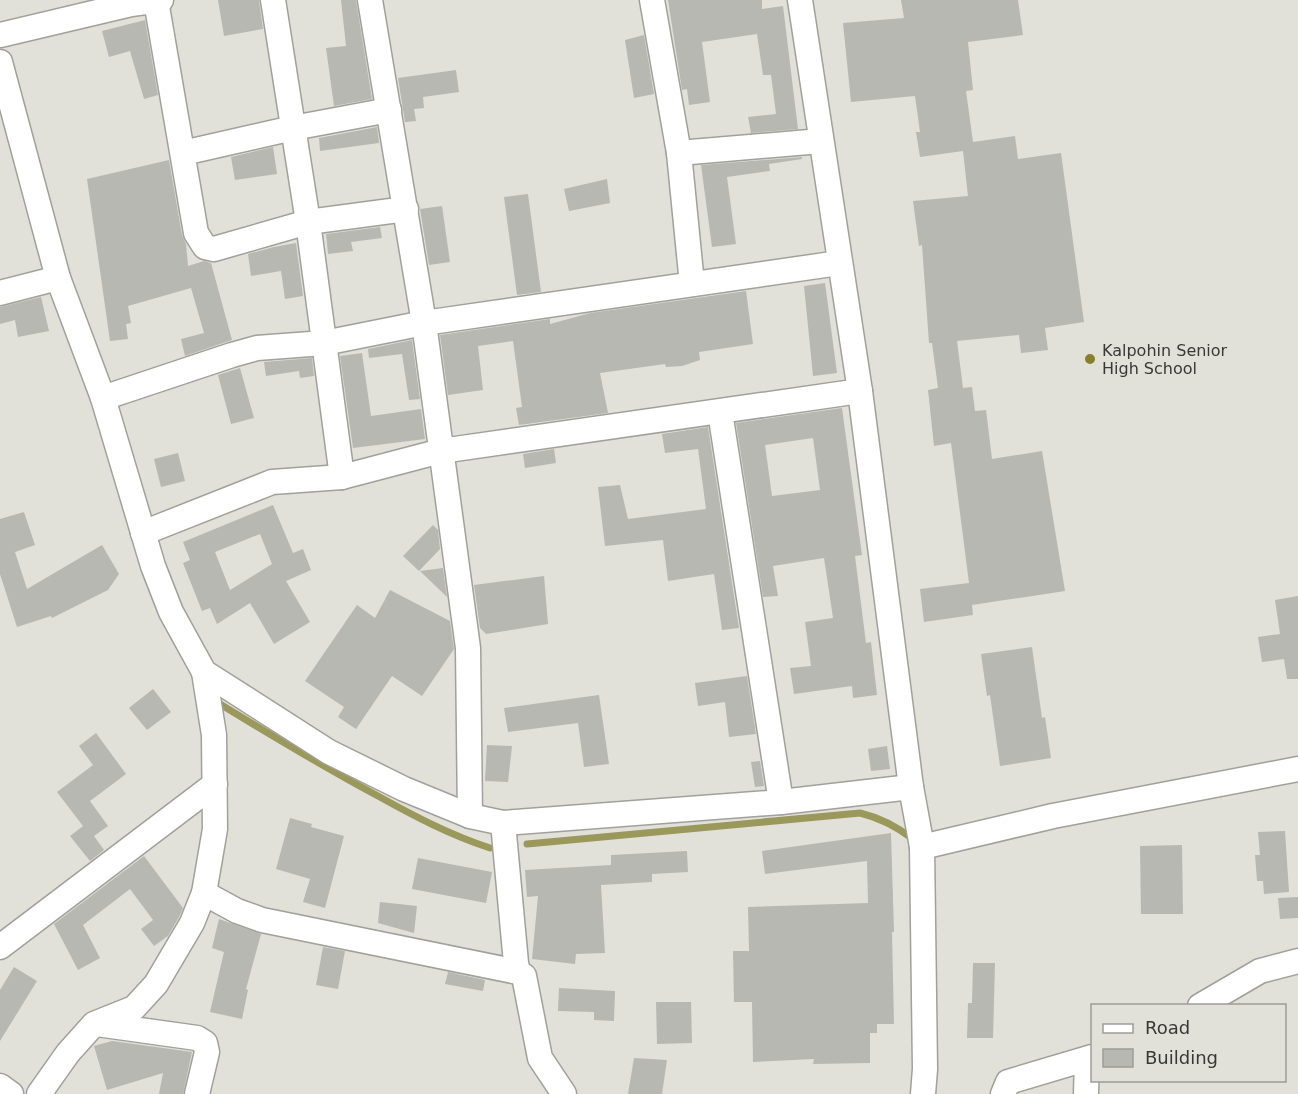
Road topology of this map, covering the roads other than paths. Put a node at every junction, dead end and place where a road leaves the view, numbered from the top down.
1 (273, 0) edge
2 (370, 0) edge
3 (652, 0) edge
4 (800, 0) edge
5 (159, 1) edge
6 (131, 2) edge
7 (0, 35) edge
8 (0, 62) edge
9 (389, 110) junction
10 (293, 128) junction
11 (821, 141) junction
12 (183, 153) junction
13 (680, 153) junction
14 (406, 209) junction
15 (308, 222) junction
16 (839, 263) junction
17 (58, 278) junction
18 (692, 284) junction
19 (0, 293) edge
20 (424, 323) junction
21 (324, 343) junction
22 (860, 391) junction
23 (103, 398) junction
24 (720, 412) junction
25 (441, 451) junction
26 (342, 477) junction
27 (142, 533) junction
28 (204, 672) junction
29 (1298, 769) edge
30 (214, 784) junction
31 (911, 787) junction
32 (781, 802) junction
33 (470, 816) junction
34 (503, 823) junction
35 (922, 847) junction
36 (204, 892) junction
37 (0, 947) edge
38 (1298, 961) edge
39 (518, 972) junction
40 (1202, 1004) edge
41 (94, 1024) junction
42 (1090, 1058) edge
43 (0, 1086) edge
44 (11, 1094) edge
45 (39, 1094) edge
46 (197, 1094) edge
47 (564, 1094) edge
48 (923, 1094) edge
49 (1004, 1094) edge
50 (1086, 1094) edge

1 - 10 street
2 - 9 street
3 - 13 street
4 - 11 street
5 - 6 street
5 - 12 street
6 - 7 street
8 - 17 street
9 - 10 street
9 - 14 street
10 - 12 street
10 - 15 street
11 - 13 street
11 - 16 street
12 - 15 street
13 - 18 street
14 - 15 street
14 - 20 street
15 - 21 street
16 - 18 street
16 - 22 street
17 - 19 street
17 - 23 street
18 - 20 street
20 - 21 street
20 - 25 street
21 - 23 street
21 - 26 street
22 - 24 street
22 - 31 street
23 - 27 street
24 - 25 street
24 - 32 street
25 - 26 street
25 - 33 street
26 - 27 street
27 - 28 street
28 - 30 street
28 - 33 street
29 - 35 street
30 - 36 street
30 - 37 street
31 - 32 street
31 - 35 street
32 - 34 street
33 - 34 street
34 - 39 street
35 - 48 street
36 - 39 street
36 - 41 street
38 - 40 street
39 - 47 street
41 - 45 street
41 - 46 street
42 - 49 street
42 - 50 street
43 - 44 street

